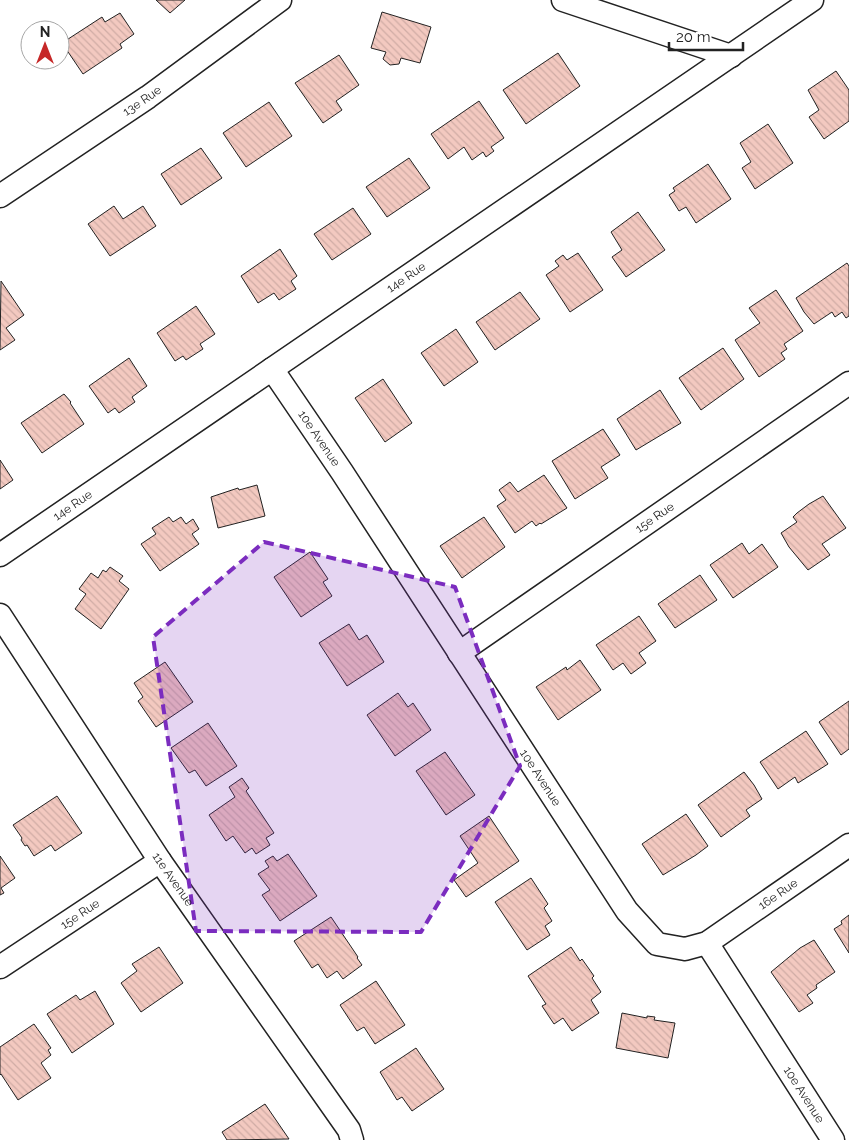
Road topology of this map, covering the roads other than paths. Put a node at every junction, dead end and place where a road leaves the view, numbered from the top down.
1 (280, 0) edge
2 (564, 0) edge
3 (812, 0) edge
4 (731, 56) junction
5 (0, 196) edge
6 (272, 369) junction
7 (849, 383) edge
8 (0, 555) edge
9 (0, 615) edge
10 (459, 653) junction
11 (849, 845) edge
12 (160, 860) junction
13 (707, 943) junction
14 (0, 968) edge
15 (352, 1140) edge
16 (833, 1140) edge

1 - 5 street, 13e Rue
2 - 4 street
3 - 4 street, 14e Rue
4 - 6 street, 14e Rue
6 - 8 street, 14e Rue
6 - 10 street, 10e Avenue
7 - 10 street, 15e Rue
9 - 12 street, 11e Avenue
10 - 13 street, 10e Avenue
11 - 13 street, 16e Rue
12 - 14 street, 15e Rue
12 - 15 street, 11e Avenue
13 - 16 street, 10e Avenue

